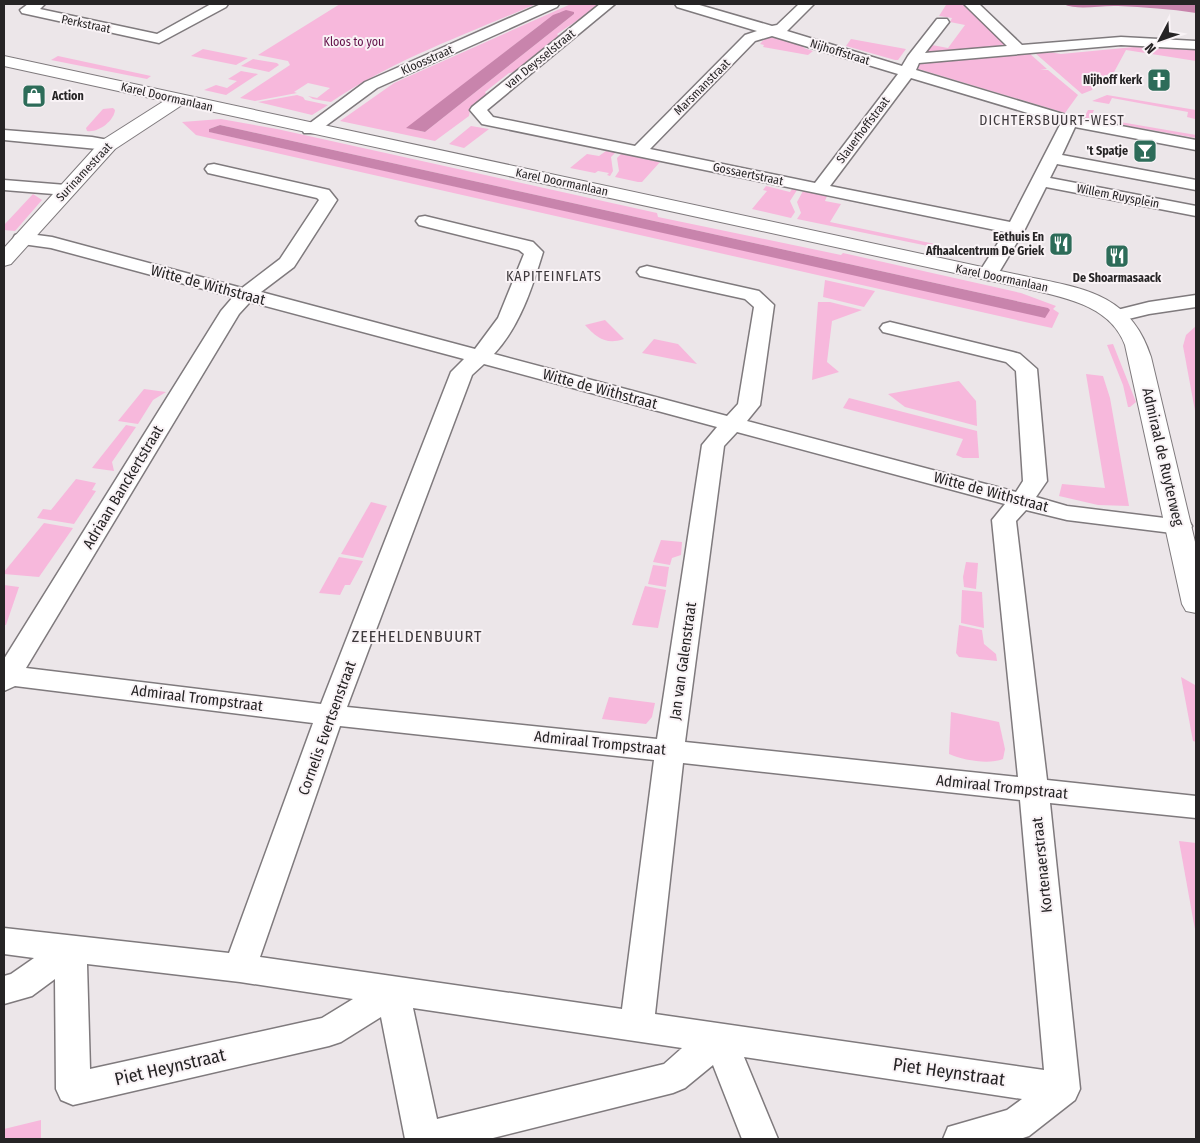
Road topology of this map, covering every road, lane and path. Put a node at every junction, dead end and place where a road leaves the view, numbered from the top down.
1 (38, 4) edge
2 (221, 4) edge
3 (552, 4) edge
4 (608, 4) edge
5 (682, 4) edge
6 (806, 4) edge
7 (971, 4) edge
8 (942, 22) dead end
9 (772, 32) junction
10 (1196, 45) edge
11 (1019, 50) junction
12 (4, 60) edge
13 (910, 66) junction
14 (178, 100) junction
15 (482, 116) joint
16 (1070, 121) junction
17 (310, 129) junction
18 (4, 135) edge
19 (108, 145) junction
20 (1196, 145) edge
21 (638, 152) junction
22 (1052, 158) junction
23 (214, 169) dead end
24 (1040, 181) junction
25 (4, 185) edge
26 (1196, 185) edge
27 (819, 189) junction
28 (66, 190) junction
29 (1196, 211) edge
30 (425, 221) dead end
31 (1016, 229) junction
32 (22, 239) junction
33 (4, 260) edge
34 (647, 272) dead end
35 (988, 274) junction
36 (245, 295) junction
37 (1196, 301) edge
38 (1116, 316) junction
39 (890, 328) dead end
40 (481, 357) junction
41 (731, 424) junction
42 (1022, 500) junction
43 (1180, 526) junction
44 (1196, 604) edge
45 (5, 677) edge
46 (330, 715) junction
47 (670, 750) junction
48 (1034, 790) junction
49 (1196, 807) edge
50 (4, 941) edge
51 (71, 950) junction
52 (240, 968) junction
53 (4, 990) edge
54 (393, 992) junction
55 (638, 1025) junction
56 (720, 1038) junction
57 (1063, 1089) junction
58 (423, 1139) edge
59 (760, 1139) edge
60 (962, 1139) edge

1 - 2 street, Perkstraat
3 - 17 street, Kloosstraat
4 - 15 street, van Deysselstraat
5 - 9 street, Nijhoffstraat
6 - 9 street
7 - 11 street
8 - 13 street
9 - 13 street, Nijhoffstraat
9 - 21 street, Marsmanstraat
10 - 11 street
11 - 13 street
12 - 14 street, Karel Doormanlaan
13 - 16 street, Nijhoffstraat
13 - 27 street, Slauerhoffstraat
14 - 17 street, Karel Doormanlaan
14 - 19 street, Surinamestraat
15 - 21 street, Gossaertstraat
16 - 20 street, Nijhoffstraat
16 - 22 street
17 - 35 street, Karel Doormanlaan
18 - 19 street
19 - 28 street, Surinamestraat
21 - 27 street, Gossaertstraat
22 - 24 street
22 - 26 street, Willem Ruysplein
23 - 36 street, Adriaan Banckertstraat
24 - 29 street, Willem Ruysplein
24 - 31 street
25 - 28 street
27 - 31 street, Gossaertstraat
28 - 32 street, Surinamestraat
30 - 40 street, Cornelis Evertsenstraat
31 - 35 street
32 - 33 street, Surinamestraat
32 - 36 street, Witte de Withstraat
34 - 41 street, Jan van Galenstraat
35 - 38 street, Karel Doormanlaan
36 - 40 street, Witte de Withstraat
36 - 45 street, Adriaan Banckertstraat
37 - 38 street
38 - 43 street, Admiraal de Ruyterweg
39 - 42 street, Kortenaerstraat
40 - 41 street, Witte de Withstraat
40 - 46 street, Cornelis Evertsenstraat
41 - 42 street, Witte de Withstraat
41 - 47 street, Jan van Galenstraat
42 - 43 street, Witte de Withstraat
42 - 48 street, Kortenaerstraat
43 - 44 street, Admiraal de Ruyterweg
45 - 46 street, Admiraal Trompstraat
46 - 47 street, Admiraal Trompstraat
46 - 52 street, Cornelis Evertsenstraat
47 - 48 street, Admiraal Trompstraat
47 - 55 street, Jan van Galenstraat
48 - 49 street, Admiraal Trompstraat
48 - 57 street, Kortenaerstraat
50 - 51 street, Piet Heynstraat
51 - 52 street, Piet Heynstraat
51 - 53 street
51 - 54 street, Piet Heynstraat
52 - 54 street, Piet Heynstraat
54 - 55 street, Piet Heynstraat
54 - 58 street
55 - 56 street, Piet Heynstraat
56 - 57 street, Piet Heynstraat
56 - 58 street
56 - 59 street
57 - 60 street

